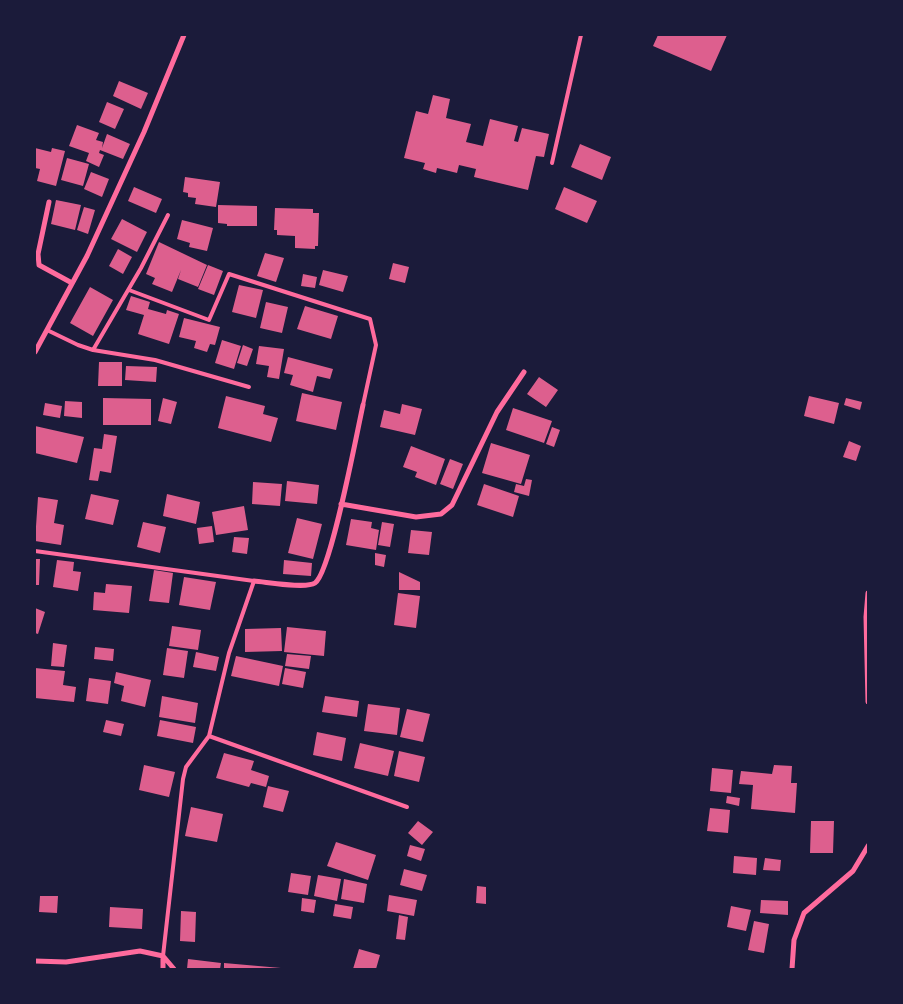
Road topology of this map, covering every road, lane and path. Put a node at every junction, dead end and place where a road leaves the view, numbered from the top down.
1 (184, 35) edge
2 (581, 35) edge
3 (552, 163) dead end
4 (49, 202) dead end
5 (168, 215) dead end
6 (72, 283) junction
7 (129, 290) junction
8 (47, 330) junction
9 (94, 350) junction
10 (35, 352) edge
11 (524, 372) dead end
12 (249, 387) dead end
13 (363, 405) joint
14 (341, 504) junction
15 (35, 551) edge
16 (254, 581) junction
17 (868, 596) edge
18 (867, 640) edge
19 (868, 702) edge
20 (209, 736) junction
21 (407, 807) dead end
22 (868, 846) edge
23 (163, 956) junction
24 (35, 961) edge
25 (163, 969) edge
26 (174, 969) edge
27 (792, 969) edge

1 - 6 street
2 - 3 lane
4 - 6 street
5 - 7 lane
6 - 8 street
7 - 9 lane
7 - 13 lane
8 - 9 lane
8 - 10 street
9 - 12 lane
11 - 14 street
13 - 14 street
14 - 16 street
15 - 16 lane
16 - 20 lane
17 - 18 street
18 - 19 street
20 - 21 lane
20 - 23 lane
22 - 27 street
23 - 24 street
23 - 25 street
23 - 26 street

